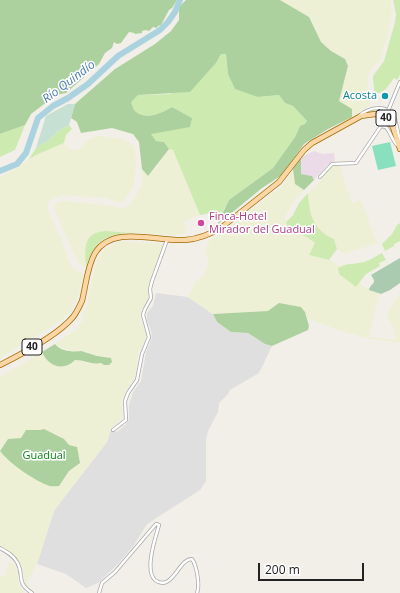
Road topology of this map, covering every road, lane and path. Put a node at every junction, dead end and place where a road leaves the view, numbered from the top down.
1 (400, 82) edge
2 (388, 111) junction
3 (355, 119) junction
4 (400, 141) edge
5 (400, 148) edge
6 (320, 177) dead end
7 (167, 240) junction
8 (0, 365) edge
9 (113, 430) dead end
10 (0, 548) edge
11 (32, 593) edge
12 (99, 593) edge
13 (197, 593) edge

1 - 2 street
2 - 3 street
2 - 4 street
3 - 5 main road, 40
3 - 7 main road, 40
5 - 6 street
7 - 8 main road, 40
7 - 9 street
10 - 11 street
12 - 13 street

